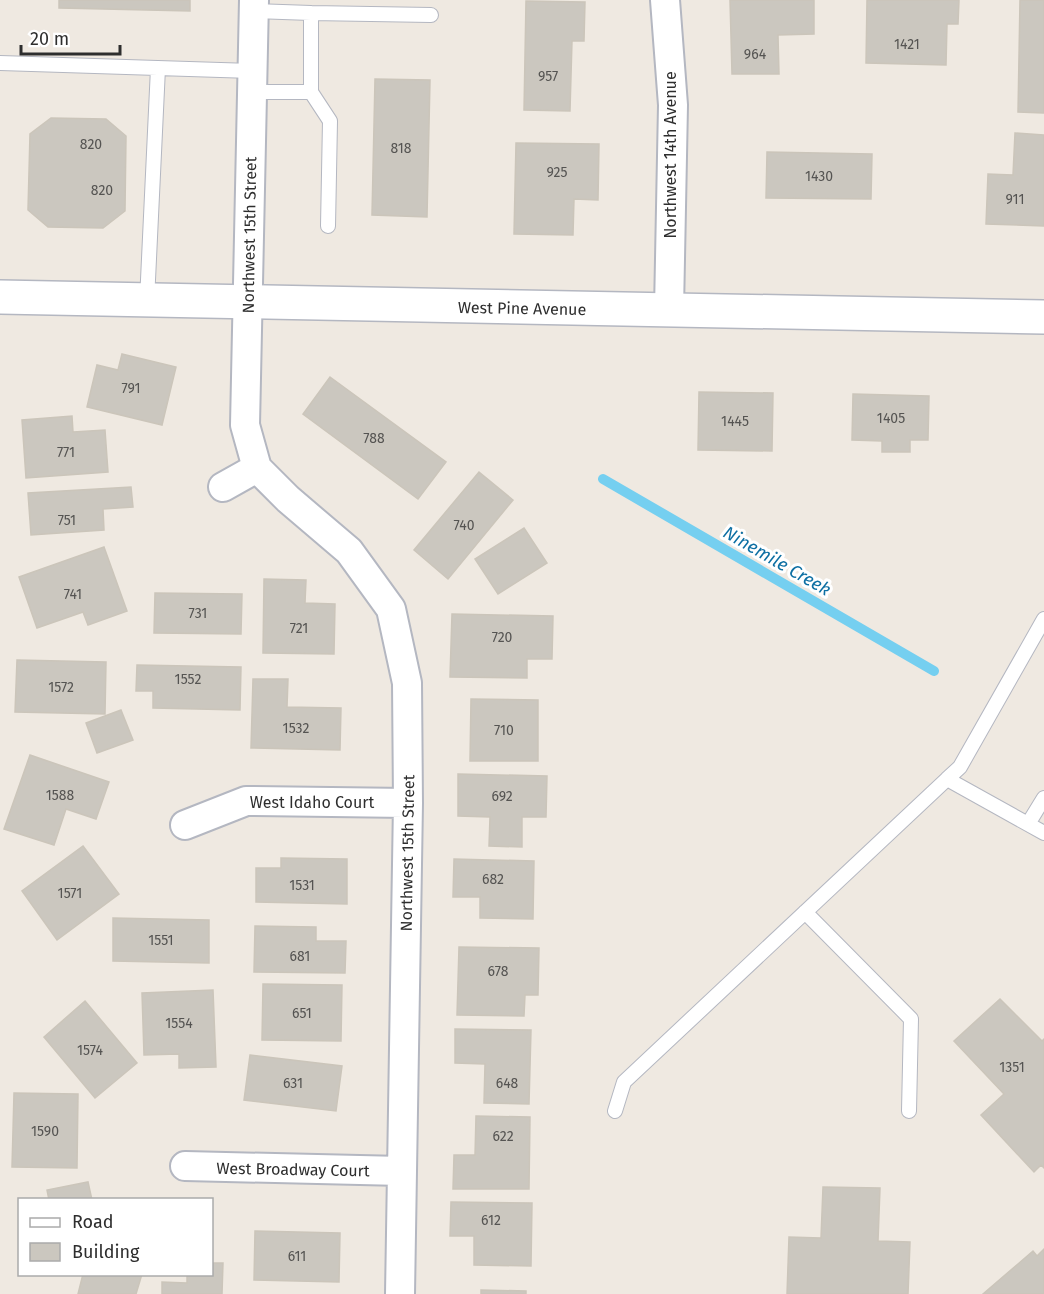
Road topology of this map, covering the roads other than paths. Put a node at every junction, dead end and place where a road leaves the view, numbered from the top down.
1 (665, 0) edge
2 (253, 6) edge
3 (311, 13) junction
4 (431, 15) dead end
5 (0, 63) edge
6 (158, 68) junction
7 (252, 81) junction
8 (311, 92) junction
9 (328, 226) dead end
10 (0, 297) edge
11 (147, 301) junction
12 (248, 302) junction
13 (669, 310) junction
14 (1044, 317) edge
15 (257, 468) junction
16 (223, 487) dead end
17 (1044, 619) edge
18 (947, 779) junction
19 (1044, 798) edge
20 (408, 802) junction
21 (1028, 824) junction
22 (184, 825) dead end
23 (1044, 833) edge
24 (805, 912) junction
25 (615, 1111) dead end
26 (909, 1111) dead end
27 (185, 1166) dead end
28 (402, 1171) junction
29 (400, 1294) edge

1 - 13 street, Northwest 14th Avenue
2 - 3 lane
2 - 7 street, Northwest 15th Street
3 - 4 lane
3 - 8 lane
5 - 6 lane
6 - 7 lane
6 - 11 lane
7 - 8 lane
7 - 12 street, Northwest 15th Street
8 - 9 lane
10 - 11 street, West Pine Avenue
11 - 12 street, West Pine Avenue
12 - 13 street, West Pine Avenue
12 - 15 street, Northwest 15th Street
13 - 14 street, West Pine Avenue
15 - 16 street
15 - 20 street, Northwest 15th Street
17 - 18 lane
18 - 21 lane
18 - 24 lane
19 - 21 lane
20 - 22 street, West Idaho Court
20 - 28 street, Northwest 15th Street
21 - 23 lane
24 - 25 lane
24 - 26 lane
27 - 28 street, West Broadway Court
28 - 29 street, Northwest 15th Street

